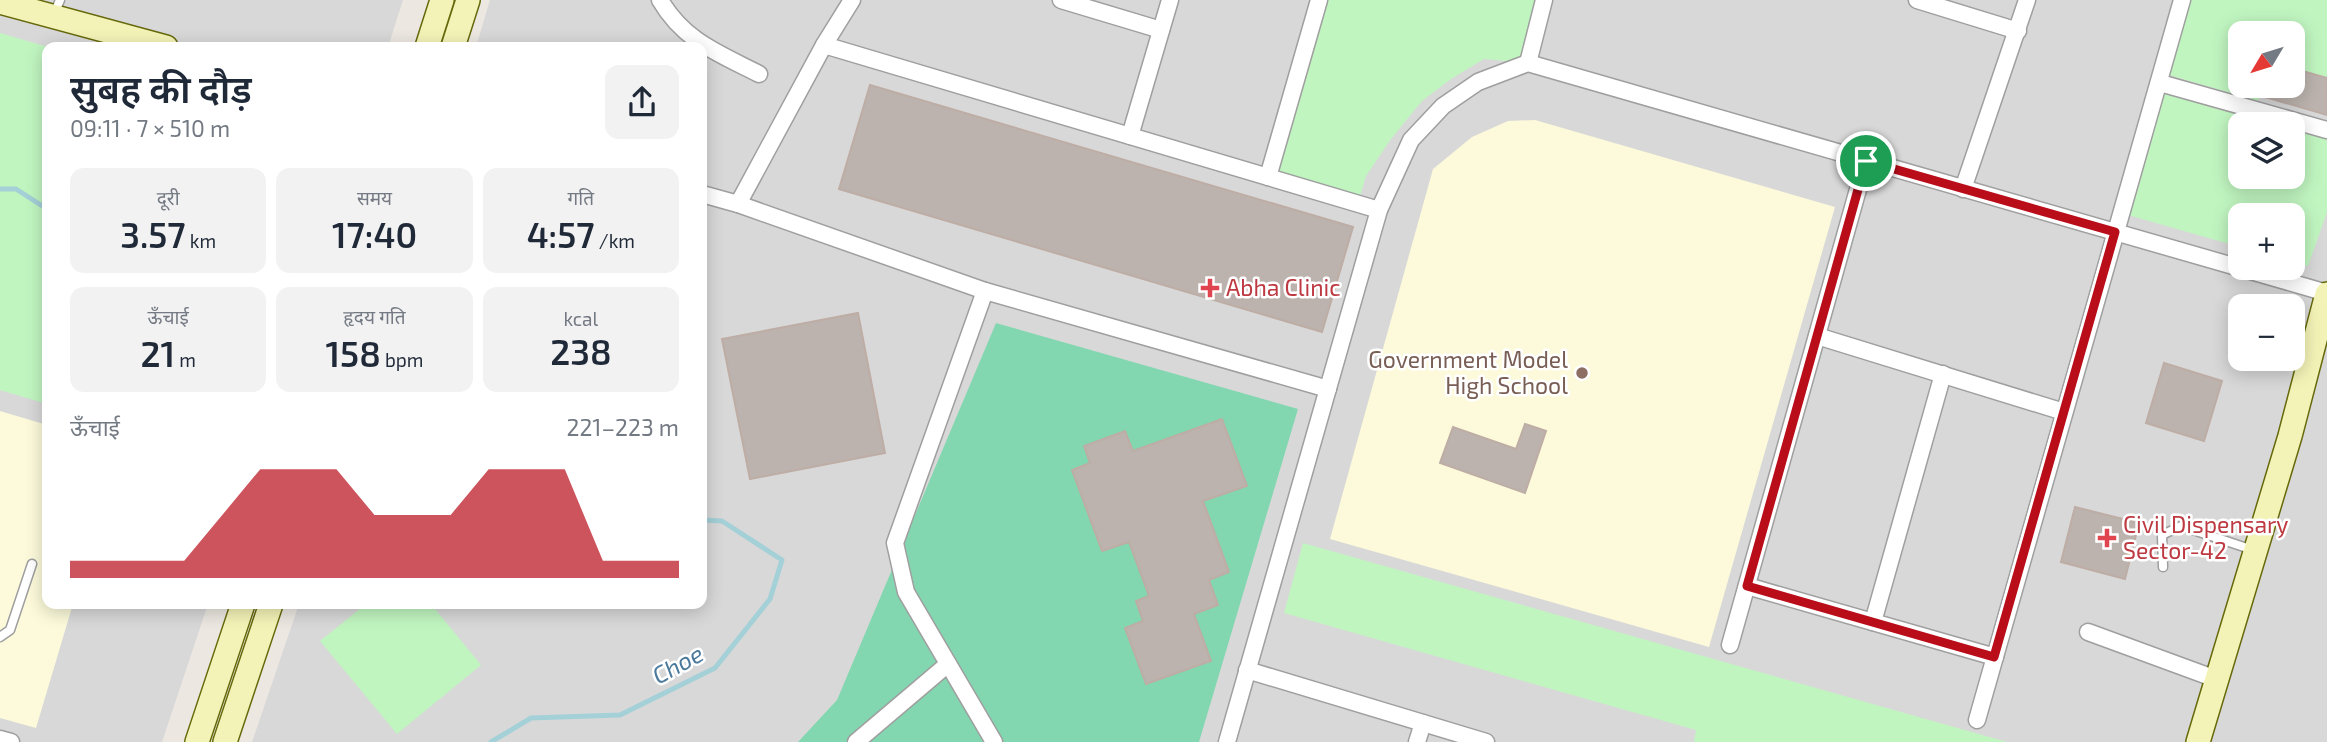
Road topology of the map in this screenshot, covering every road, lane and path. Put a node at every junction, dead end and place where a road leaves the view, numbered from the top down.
1 (442, 0) edge
2 (468, 0) edge
3 (660, 0) edge
4 (852, 0) edge
5 (1062, 0) edge
6 (1170, 0) edge
7 (1319, 0) edge
8 (1544, 0) edge
9 (1917, 0) edge
10 (2027, 0) edge
11 (2182, 0) edge
12 (0, 2) edge
13 (57, 8) edge
14 (1161, 30) junction
15 (2018, 31) junction
16 (152, 42) edge
17 (429, 42) edge
18 (455, 42) edge
19 (700, 42) edge
20 (824, 45) junction
21 (707, 46) edge
22 (1528, 63) junction
23 (759, 74) dead end
24 (2160, 83) junction
25 (2327, 130) edge
26 (1130, 136) junction
27 (1866, 161) junction
28 (1268, 177) junction
29 (1963, 189) junction
30 (707, 195) edge
31 (738, 204) junction
32 (1379, 210) junction
33 (2115, 232) junction
34 (985, 291) junction
35 (2327, 294) edge
36 (1817, 336) junction
37 (1943, 374) junction
38 (1328, 389) junction
39 (2064, 412) junction
40 (2256, 551) junction
41 (32, 564) dead end
42 (2163, 568) dead end
43 (1747, 586) junction
44 (241, 609) edge
45 (269, 609) edge
46 (1873, 622) junction
47 (2088, 632) dead end
48 (0, 637) edge
49 (1730, 645) dead end
50 (1994, 657) junction
51 (948, 664) junction
52 (1247, 670) junction
53 (2216, 679) junction
54 (1977, 720) dead end
55 (1423, 723) junction
56 (0, 739) edge
57 (12, 742) edge
58 (197, 742) edge
59 (225, 742) edge
60 (856, 742) edge
61 (994, 742) edge
62 (1227, 742) edge
63 (1417, 742) edge
64 (1486, 742) edge
65 (2198, 742) edge

1 - 17 street
2 - 18 street
3 - 19 street
4 - 20 street
5 - 14 street
6 - 14 street
7 - 28 street
8 - 22 street
9 - 15 street
10 - 15 street
11 - 24 street
12 - 13 street
13 - 16 street
14 - 26 street
15 - 29 street
20 - 26 street
20 - 31 street
21 - 23 street
22 - 27 street
22 - 32 street
24 - 25 street
24 - 33 street
26 - 28 street
27 - 29 street
27 - 36 street
28 - 32 street
29 - 33 street
30 - 31 street
31 - 34 street
32 - 38 street
33 - 35 street
33 - 39 street
34 - 38 street
34 - 51 street
35 - 40 street
36 - 37 street
36 - 43 street
37 - 39 street
37 - 46 street
38 - 52 street
39 - 50 street
40 - 42 lane
40 - 53 street
41 - 48 lane
43 - 46 street
43 - 49 street
44 - 58 street
45 - 59 street
46 - 50 street
47 - 53 street
50 - 54 street
51 - 60 street
51 - 61 street
52 - 55 street
52 - 62 street
53 - 65 street
55 - 63 street
55 - 64 street
56 - 57 street

